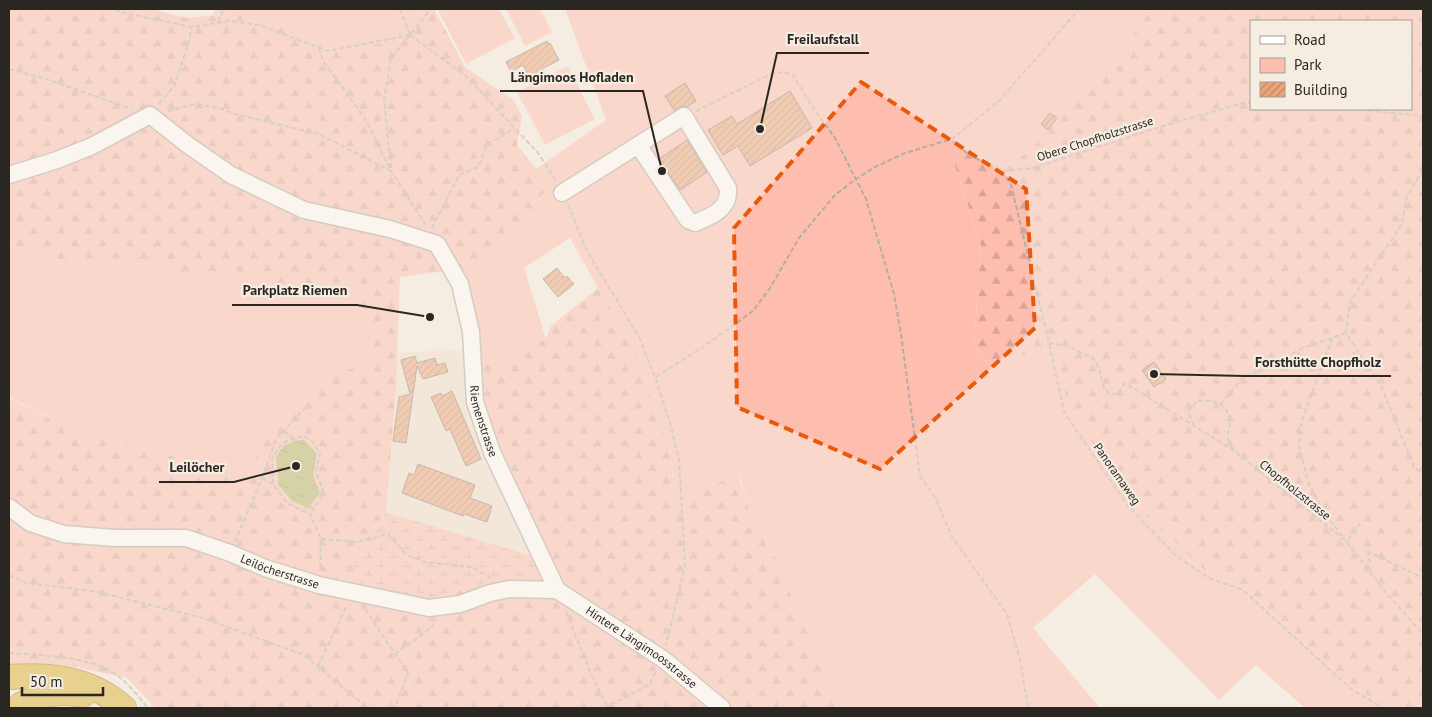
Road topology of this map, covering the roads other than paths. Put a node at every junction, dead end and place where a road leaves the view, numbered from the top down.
1 (638, 145) junction
2 (9, 175) edge
3 (562, 193) dead end
4 (9, 507) edge
5 (557, 590) junction
6 (9, 677) edge
7 (16, 708) edge
8 (110, 708) edge
9 (124, 708) edge
10 (722, 708) edge

1 - 1 street
1 - 3 street
2 - 5 street, Riemenstrasse
4 - 5 street, Leilöcherstrasse
5 - 10 street, Hintere Längimoosstrasse
6 - 9 highway
7 - 8 highway

